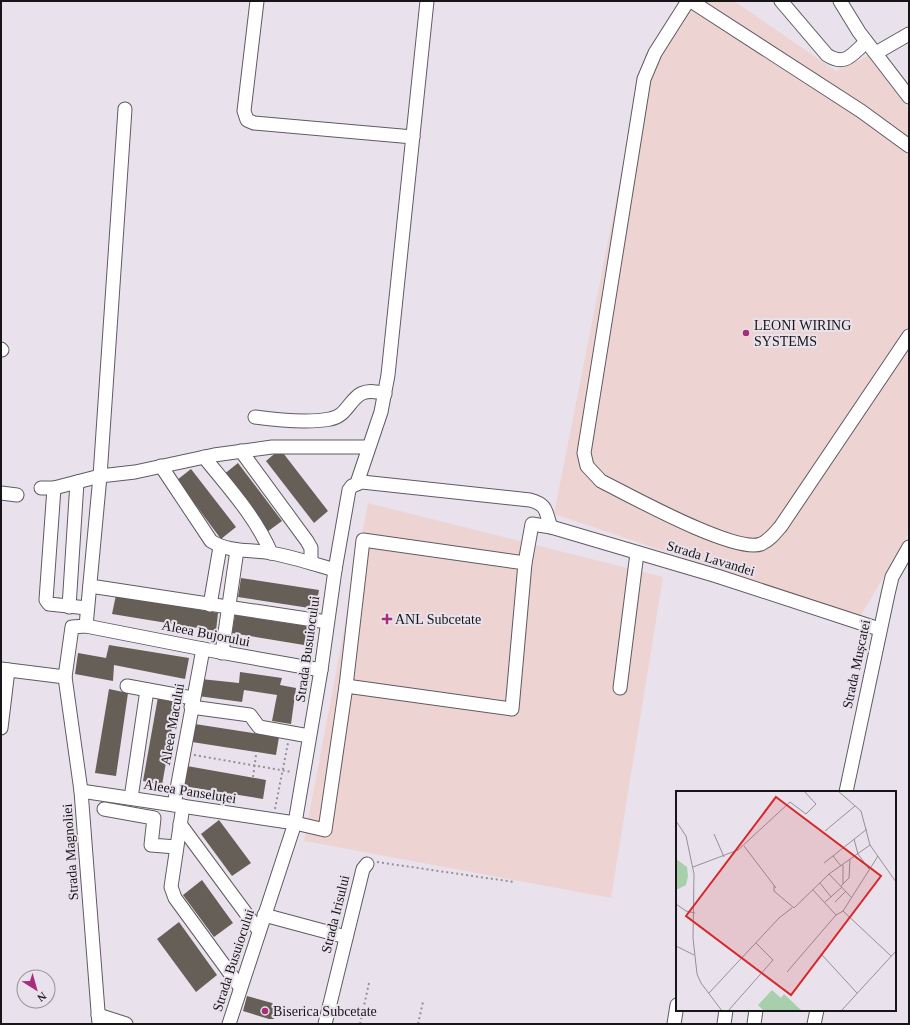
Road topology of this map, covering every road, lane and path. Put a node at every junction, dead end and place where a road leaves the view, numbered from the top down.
1 (257, 1) edge
2 (427, 1) edge
3 (689, 1) edge
4 (781, 1) edge
5 (840, 1) edge
6 (909, 34) edge
7 (866, 42) junction
8 (876, 54) junction
9 (909, 97) edge
10 (125, 108) dead end
11 (413, 137) junction
12 (909, 146) edge
13 (909, 336) edge
14 (384, 394) junction
15 (255, 417) dead end
16 (368, 447) junction
17 (241, 451) junction
18 (204, 457) junction
19 (161, 466) junction
20 (100, 476) junction
21 (77, 482) junction
22 (357, 483) junction
23 (1, 493) edge
24 (17, 495) dead end
25 (551, 527) junction
26 (220, 547) junction
27 (909, 547) edge
28 (237, 550) junction
29 (271, 553) junction
30 (637, 553) junction
31 (311, 563) junction
32 (526, 563) junction
33 (335, 570) junction
34 (90, 586) junction
35 (210, 605) junction
36 (69, 607) junction
37 (228, 607) junction
38 (87, 608) junction
39 (327, 622) junction
40 (86, 626) junction
41 (879, 629) junction
42 (202, 649) junction
43 (222, 653) junction
44 (5, 669) edge
45 (321, 670) junction
46 (65, 677) junction
47 (126, 686) dead end
48 (346, 686) junction
49 (620, 688) dead end
50 (147, 690) junction
51 (192, 702) junction
52 (1, 728) edge
53 (289, 734) junction
54 (309, 736) junction
55 (183, 753) junction
56 (256, 755) dead end
57 (255, 765) junction
58 (282, 770) junction
59 (303, 774) junction
60 (253, 778) dead end
61 (81, 791) junction
62 (846, 791) edge
63 (130, 798) junction
64 (179, 806) junction
65 (104, 809) dead end
66 (273, 820) junction
67 (295, 823) junction
68 (180, 824) junction
69 (176, 847) junction
70 (367, 864) joint
71 (514, 882) dead end
72 (264, 915) junction
73 (258, 931) junction
74 (346, 937) junction
75 (369, 983) dead end
76 (240, 987) junction
77 (423, 1002) dead end
78 (676, 1011) edge
79 (726, 1011) edge
80 (756, 1011) edge
81 (816, 1011) edge
82 (98, 1020) edge
83 (126, 1024) edge
84 (229, 1024) edge
85 (325, 1024) edge
86 (360, 1024) edge
87 (418, 1024) edge
88 (674, 1024) edge
89 (724, 1024) edge
90 (754, 1024) edge
91 (814, 1024) edge

1 - 11 street
2 - 11 street, Strada Busuiocului
3 - 12 street
3 - 13 street
4 - 7 street
5 - 7 street
6 - 8 street
7 - 8 street
8 - 9 street
10 - 20 street
11 - 14 street, Strada Busuiocului
14 - 15 street
14 - 16 street, Strada Busuiocului
16 - 17 street
16 - 22 street, Strada Busuiocului
17 - 18 street
17 - 31 street
18 - 19 street
18 - 29 street
19 - 20 street
19 - 26 street
20 - 21 street
20 - 34 street
21 - 36 street
21 - 36 street
22 - 25 street
22 - 33 street, Strada Busuiocului
23 - 24 street
25 - 30 street, Strada Lavandei
25 - 32 street, Strada Lavandei
26 - 28 street
26 - 35 street
27 - 41 street, Strada Mușcatei
28 - 29 street
28 - 37 street
29 - 31 street
30 - 41 street, Strada Lavandei
30 - 49 street
31 - 33 street
32 - 48 street
32 - 48 street
33 - 39 street, Strada Busuiocului
34 - 35 street
34 - 38 street
35 - 37 street
36 - 38 street
37 - 39 street
37 - 43 street
38 - 40 street
39 - 45 street, Strada Busuiocului
40 - 42 street, Aleea Bujorului
40 - 46 street, Strada Magnoliei
41 - 62 street, Strada Mușcatei
42 - 43 street, Aleea Bujorului
42 - 51 street, Aleea Macului
43 - 45 street, Aleea Bujorului
44 - 46 street
44 - 52 street
45 - 54 street, Strada Busuiocului
46 - 61 street, Strada Magnoliei
47 - 50 street
48 - 67 street, Aleea Panseluței
50 - 51 street
50 - 63 street
51 - 53 street
51 - 55 street, Aleea Macului
53 - 54 street
53 - 58 path
54 - 59 street, Strada Busuiocului
55 - 57 path
55 - 64 street, Aleea Macului
56 - 57 path
57 - 58 path
57 - 60 path
58 - 59 path
58 - 66 path
59 - 67 street, Strada Busuiocului
61 - 63 street, Aleea Panseluței
61 - 82 street, Strada Magnoliei
63 - 64 street, Aleea Panseluței
64 - 66 street, Aleea Panseluței
64 - 68 street, Aleea Macului
65 - 69 street
66 - 67 street, Aleea Panseluței
67 - 72 street, Strada Busuiocului
68 - 69 street, Aleea Macului
68 - 73 street
69 - 76 street, Aleea Macului
70 - 71 path, Strada Irisului
70 - 74 street, Strada Irisului
72 - 73 street, Strada Busuiocului
72 - 74 street
73 - 76 street, Strada Busuiocului
74 - 85 street, Strada Irisului
75 - 86 path
76 - 84 street, Strada Busuiocului
77 - 87 path
78 - 88 street
79 - 89 street
80 - 90 street
81 - 91 street
82 - 83 street

